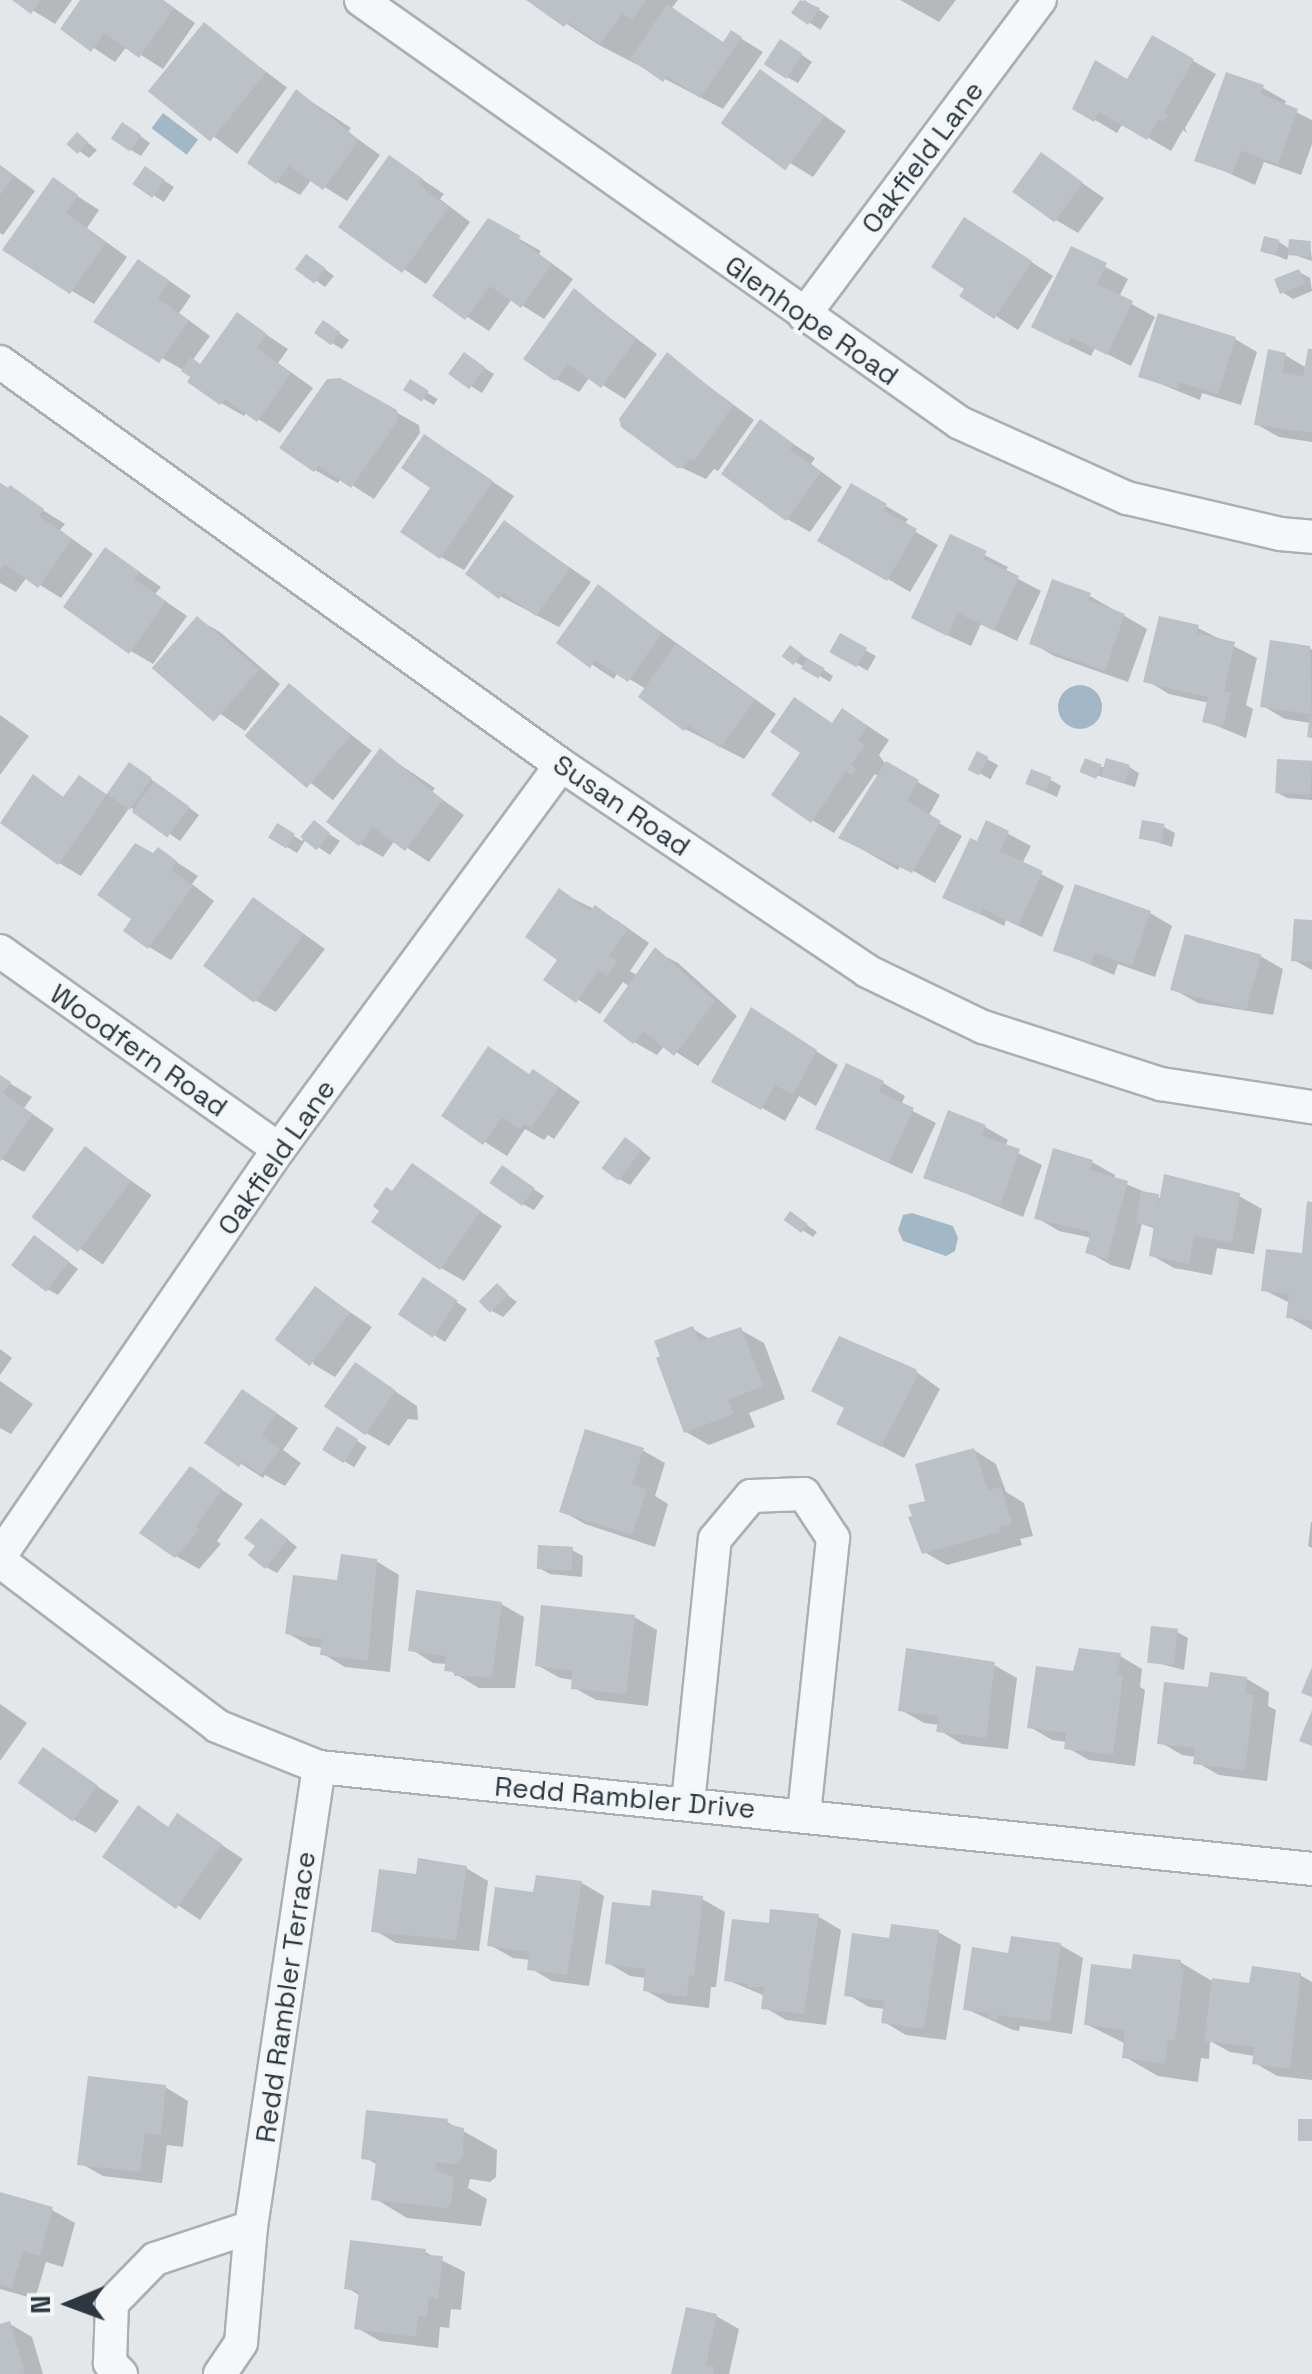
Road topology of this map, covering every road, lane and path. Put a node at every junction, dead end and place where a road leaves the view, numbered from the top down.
1 (361, 0) edge
2 (1040, 0) edge
3 (804, 314) junction
4 (0, 362) edge
5 (1312, 537) edge
6 (562, 765) junction
7 (0, 951) edge
8 (1312, 1108) edge
9 (279, 1149) junction
10 (0, 1558) edge
11 (318, 1767) junction
12 (688, 1802) junction
13 (804, 1814) junction
14 (1312, 1869) edge
15 (251, 2226) junction
16 (121, 2374) edge
17 (220, 2374) edge

1 - 3 street, Glenhope Road
2 - 3 street, Oakfield Lane
3 - 5 street, Glenhope Road
4 - 6 street, Susan Road
6 - 8 street, Susan Road
6 - 9 street, Oakfield Lane
7 - 9 street, Woodfern Road
9 - 10 street, Oakfield Lane
10 - 11 street, Redd Rambler Drive
11 - 12 street, Redd Rambler Drive
11 - 15 street, Redd Rambler Terrace
12 - 13 street, Redd Rambler Drive
12 - 13 street
13 - 14 street, Redd Rambler Drive
15 - 16 street
15 - 17 street, Redd Rambler Terrace

